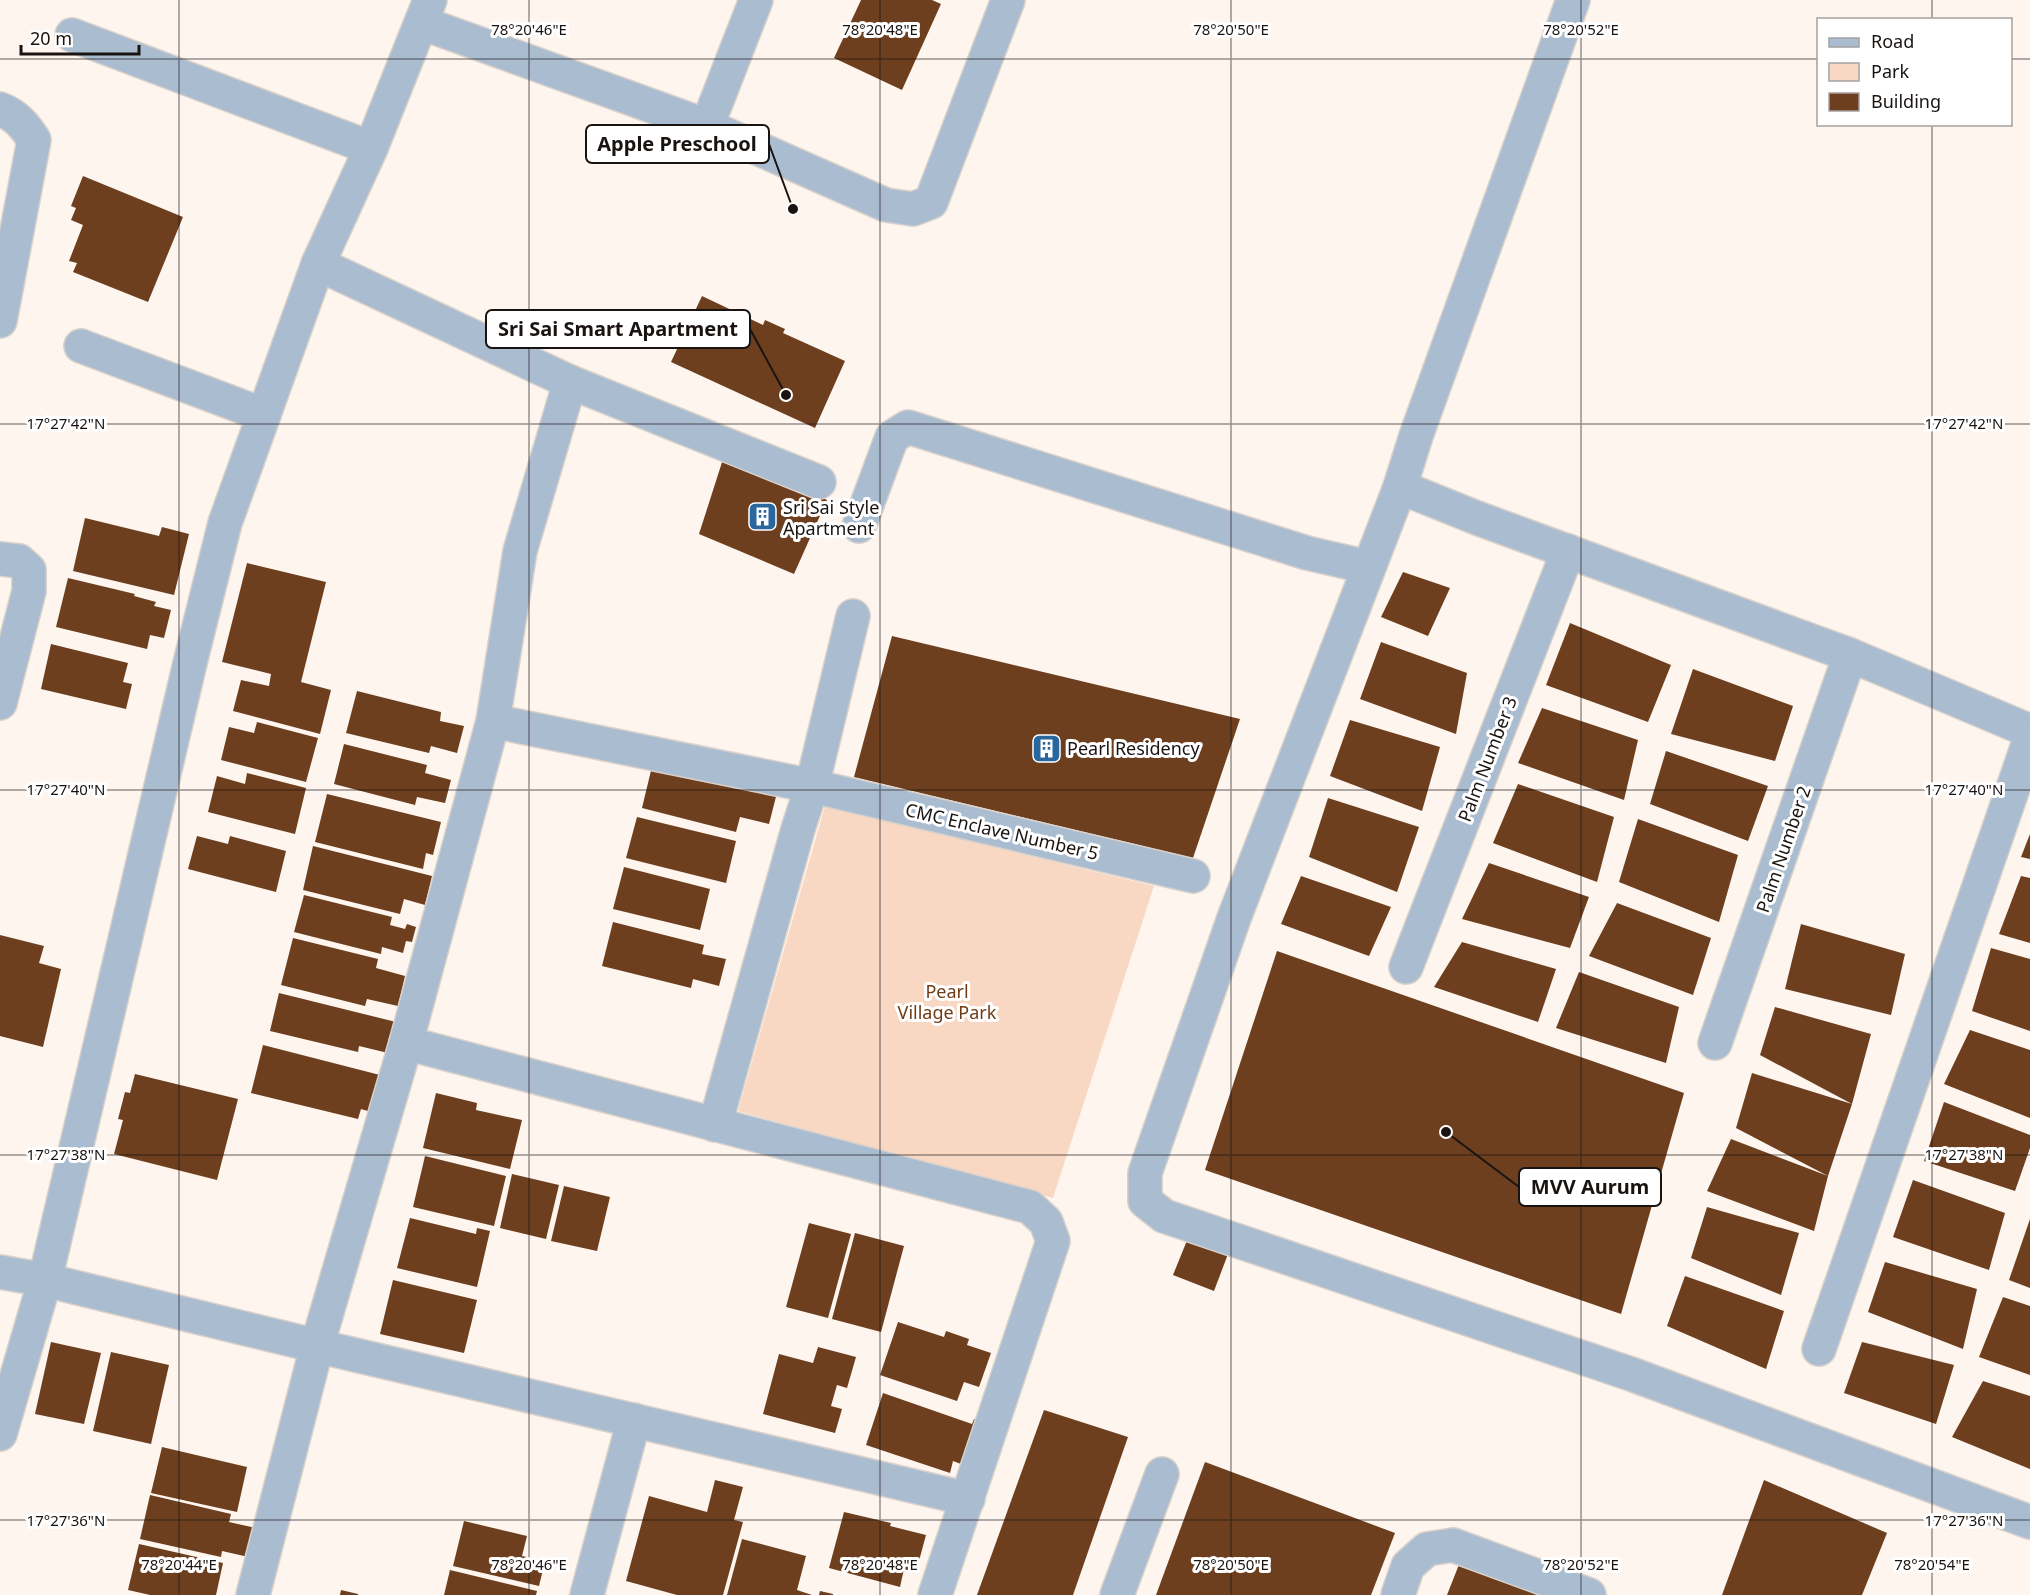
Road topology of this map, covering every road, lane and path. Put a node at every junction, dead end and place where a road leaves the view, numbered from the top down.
1 (756, 0) edge
2 (1008, 0) edge
3 (1573, 0) edge
4 (426, 12) edge
5 (72, 35) dead end
6 (0, 109) edge
7 (707, 126) junction
8 (371, 148) junction
9 (318, 264) junction
10 (0, 321) edge
11 (81, 346) dead end
12 (570, 382) junction
13 (264, 415) junction
14 (819, 482) dead end
15 (1400, 487) junction
16 (859, 526) dead end
17 (1568, 551) junction
18 (0, 559) edge
19 (1368, 567) junction
20 (853, 616) dead end
21 (1850, 655) junction
22 (0, 703) edge
23 (493, 721) junction
24 (2030, 731) edge
25 (2030, 739) edge
26 (812, 786) junction
27 (1193, 876) dead end
28 (1406, 967) dead end
29 (406, 1043) junction
30 (1715, 1043) dead end
31 (716, 1125) junction
32 (0, 1272) edge
33 (45, 1280) junction
34 (317, 1346) junction
35 (1819, 1349) dead end
36 (634, 1420) junction
37 (0, 1434) edge
38 (1162, 1474) dead end
39 (968, 1499) junction
40 (2030, 1522) edge
41 (254, 1595) edge
42 (587, 1595) edge
43 (935, 1595) edge
44 (1117, 1595) edge
45 (1398, 1595) edge
46 (1589, 1595) edge

1 - 7 street
2 - 7 street
3 - 15 street
4 - 7 street
4 - 8 street
5 - 8 street
6 - 10 street
8 - 9 street
9 - 12 street
9 - 13 street
11 - 13 street
12 - 14 street
12 - 23 street
13 - 33 street
15 - 17 street
15 - 19 street
16 - 19 street
17 - 21 street
17 - 28 street, Palm Number 3
18 - 22 street
19 - 40 street
20 - 26 street
21 - 24 street
21 - 30 street, Palm Number 2
23 - 26 street, CMC Enclave Number 5
23 - 29 street
25 - 35 street
26 - 27 street, CMC Enclave Number 5
26 - 31 street
29 - 31 street
29 - 34 street
31 - 39 street
32 - 33 street
33 - 34 street
33 - 37 street
34 - 36 street
34 - 41 street
36 - 39 street
36 - 42 street
38 - 44 street
39 - 43 street
45 - 46 street

